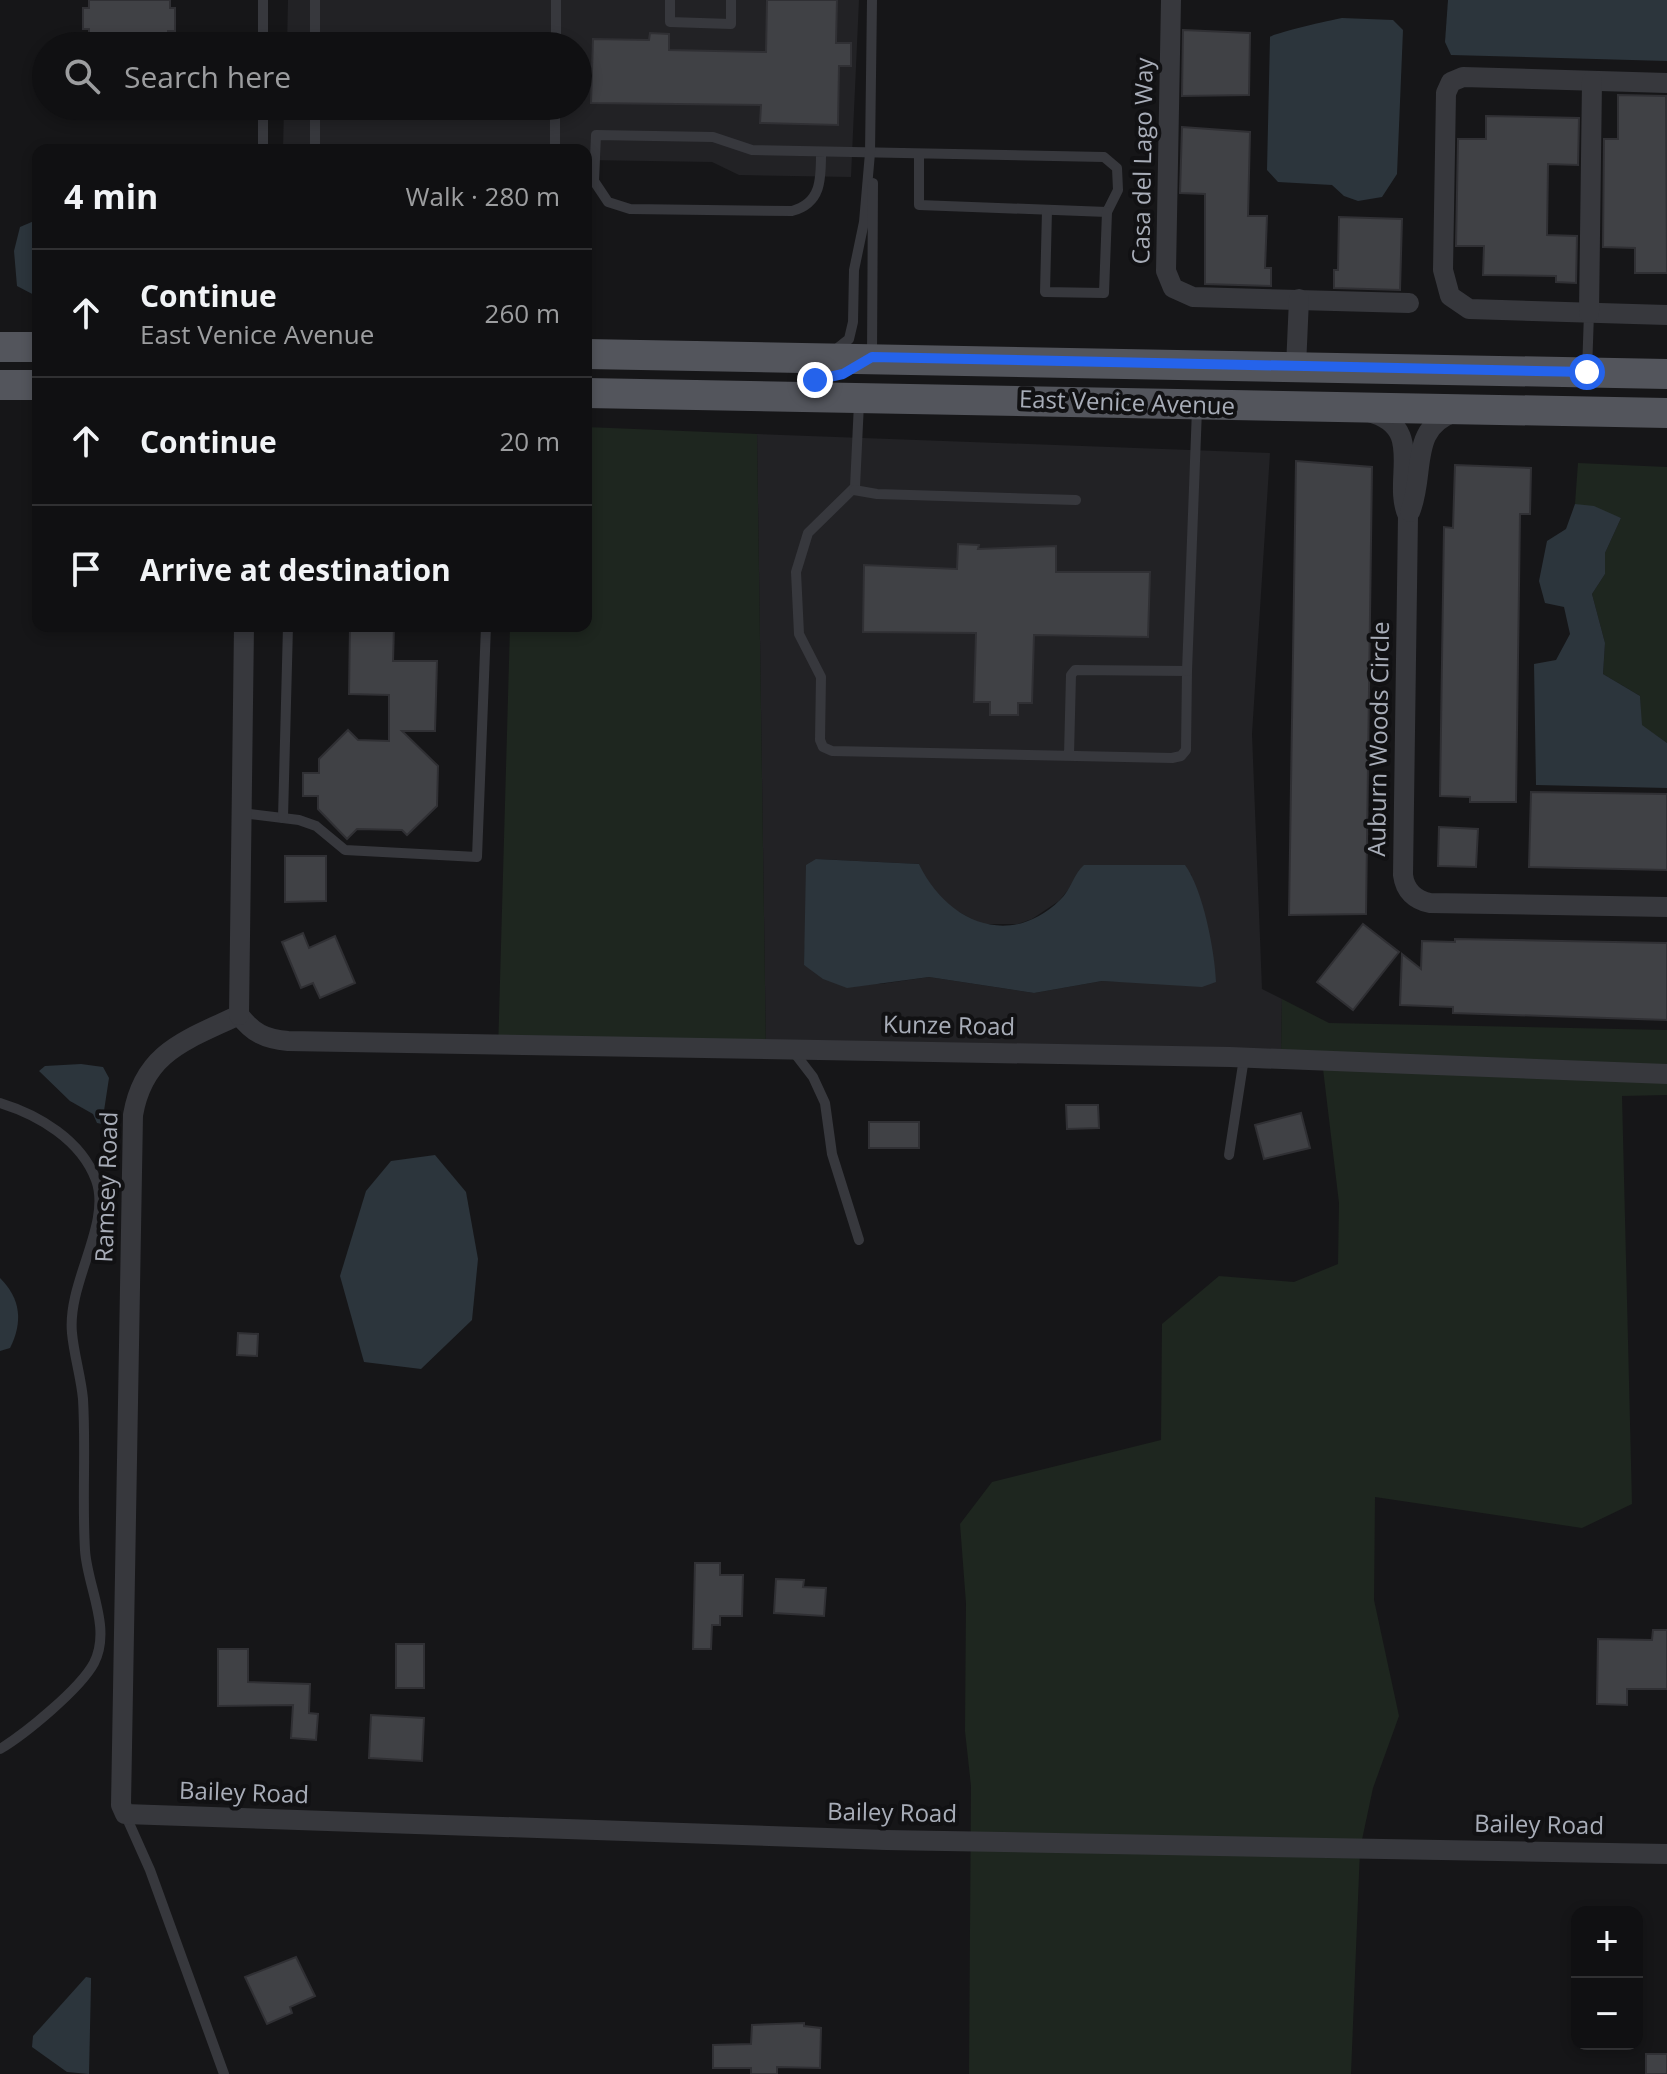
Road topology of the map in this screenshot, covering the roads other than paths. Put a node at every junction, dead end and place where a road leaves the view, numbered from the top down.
1 (263, 0) edge
2 (315, 0) edge
3 (556, 0) edge
4 (670, 0) edge
5 (731, 0) edge
6 (872, 0) edge
7 (1171, 0) edge
8 (263, 32) edge
9 (315, 32) edge
10 (556, 32) edge
11 (1592, 81) junction
12 (1667, 83) edge
13 (263, 120) edge
14 (315, 120) edge
15 (555, 120) edge
16 (263, 144) edge
17 (315, 144) edge
18 (555, 144) edge
19 (821, 152) junction
20 (870, 153) junction
21 (919, 154) junction
22 (1047, 210) junction
23 (1107, 212) junction
24 (1299, 299) junction
25 (1409, 303) dead end
26 (1589, 313) junction
27 (1667, 315) edge
28 (0, 347) edge
29 (32, 347) edge
30 (592, 354) edge
31 (800, 357) junction
32 (872, 357) junction
33 (1296, 367) junction
34 (1587, 372) junction
35 (1667, 374) edge
36 (592, 384) edge
37 (0, 385) edge
38 (32, 385) edge
39 (592, 393) edge
40 (859, 397) junction
41 (1197, 405) junction
42 (1329, 409) junction
43 (1471, 409) junction
44 (1667, 413) edge
45 (854, 490) junction
46 (1076, 500) dead end
47 (1408, 516) junction
48 (244, 632) edge
49 (288, 632) edge
50 (486, 632) edge
51 (1187, 671) junction
52 (1069, 755) junction
53 (241, 813) junction
54 (283, 818) junction
55 (1667, 907) edge
56 (239, 1015) junction
57 (792, 1049) junction
58 (1244, 1058) junction
59 (1667, 1074) edge
60 (0, 1103) edge
61 (1229, 1155) dead end
62 (859, 1240) dead end
63 (0, 1749) edge
64 (123, 1810) junction
65 (1667, 1854) edge
66 (224, 2074) edge

1 - 8 lane
2 - 9 lane
3 - 10 lane
4 - 5 lane
6 - 20 lane
7 - 24 street, Casa del Lago Way
11 - 12 street
11 - 26 street
11 - 26 street
13 - 16 lane
14 - 17 lane
15 - 18 lane
19 - 19 lane
19 - 20 lane
20 - 21 lane
20 - 31 lane
20 - 32 lane
21 - 22 lane
21 - 23 lane
22 - 23 lane
22 - 23 lane
24 - 25 street, Casa del Lago Way
24 - 33 street
26 - 27 street
26 - 34 lane
28 - 29 main road
30 - 31 main road, East Venice Avenue
31 - 32 main road, East Venice Avenue
32 - 33 main road, East Venice Avenue
32 - 36 main road
33 - 34 main road, East Venice Avenue
34 - 35 main road, East Venice Avenue
37 - 38 main road
39 - 40 main road, East Venice Avenue
40 - 41 main road, East Venice Avenue
40 - 45 lane
41 - 42 main road, East Venice Avenue
41 - 51 lane
42 - 43 main road, East Venice Avenue
42 - 47 street, Auburn Woods Circle
43 - 44 main road, East Venice Avenue
43 - 47 street, Auburn Woods Circle
45 - 46 lane
45 - 52 lane
47 - 55 street, Auburn Woods Circle
48 - 53 street
49 - 54 lane
50 - 54 lane
51 - 52 lane
51 - 52 lane
53 - 54 lane
53 - 56 street
56 - 57 street, Kunze Road
56 - 64 street, Ramsey Road
57 - 58 street, Kunze Road
57 - 62 lane
58 - 59 street, Kunze Road
58 - 61 lane
60 - 63 lane
64 - 65 street, Bailey Road
64 - 66 lane

